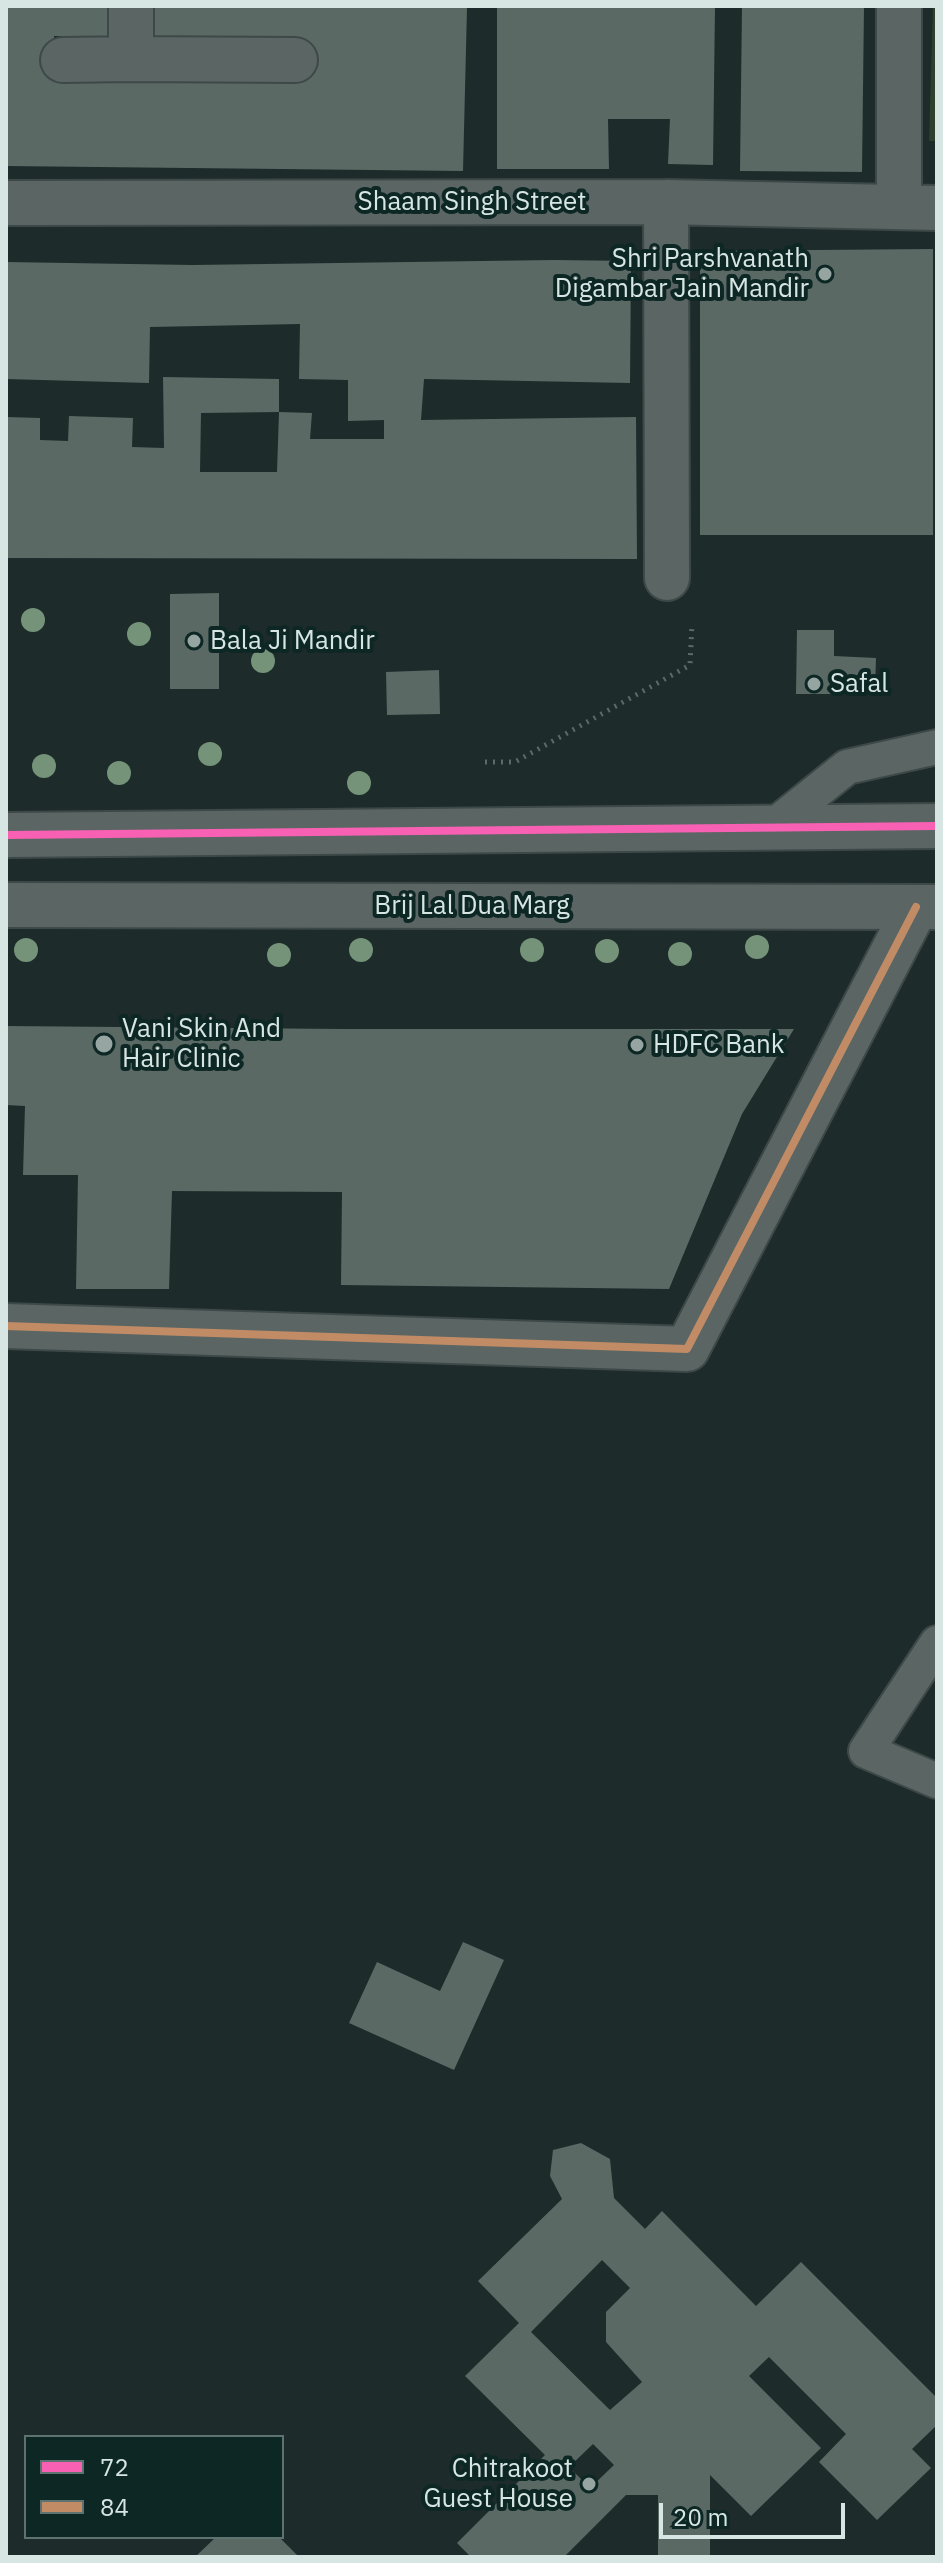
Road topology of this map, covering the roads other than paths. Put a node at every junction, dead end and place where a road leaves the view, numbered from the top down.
1 (131, 6) edge
2 (899, 6) edge
3 (131, 59) junction
4 (63, 60) dead end
5 (295, 60) dead end
6 (666, 202) junction
7 (6, 203) edge
8 (918, 208) edge
9 (667, 578) dead end
10 (937, 747) edge
11 (937, 826) edge
12 (771, 828) junction
13 (6, 835) edge
14 (6, 905) edge
15 (926, 907) edge
16 (6, 1326) edge
17 (937, 1643) edge
18 (937, 1781) edge

1 - 3 street
2 - 8 street
3 - 4 street
3 - 5 street
6 - 7 street, Shaam Singh Street
6 - 8 street, Shaam Singh Street
6 - 9 street
10 - 12 lane
11 - 12 street
12 - 13 street
14 - 15 street, Brij Lal Dua Marg
15 - 16 street
17 - 18 lane

